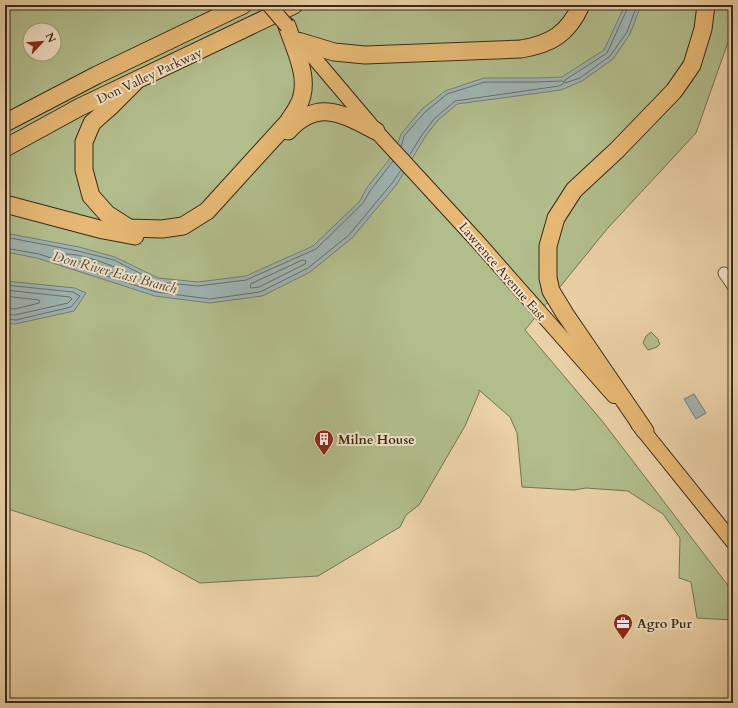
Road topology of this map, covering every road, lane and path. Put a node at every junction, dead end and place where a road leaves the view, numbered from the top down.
1 (243, 5) edge
2 (269, 5) edge
3 (294, 5) edge
4 (581, 5) edge
5 (706, 5) edge
6 (295, 35) junction
7 (135, 82) junction
8 (5, 123) edge
9 (376, 131) junction
10 (5, 148) edge
11 (5, 204) edge
12 (724, 273) dead end
13 (733, 286) edge
14 (645, 431) junction
15 (733, 542) edge

1 - 8 highway, Don Valley Parkway
2 - 6 main road, Lawrence Avenue East, bridge
3 - 7 highway, Don Valley Parkway
4 - 6 highway
5 - 14 highway
6 - 7 highway
6 - 9 main road, Lawrence Avenue East
7 - 10 highway, Don Valley Parkway
9 - 11 highway
9 - 14 main road, Lawrence Avenue East
12 - 13 street
14 - 15 main road, Lawrence Avenue East

